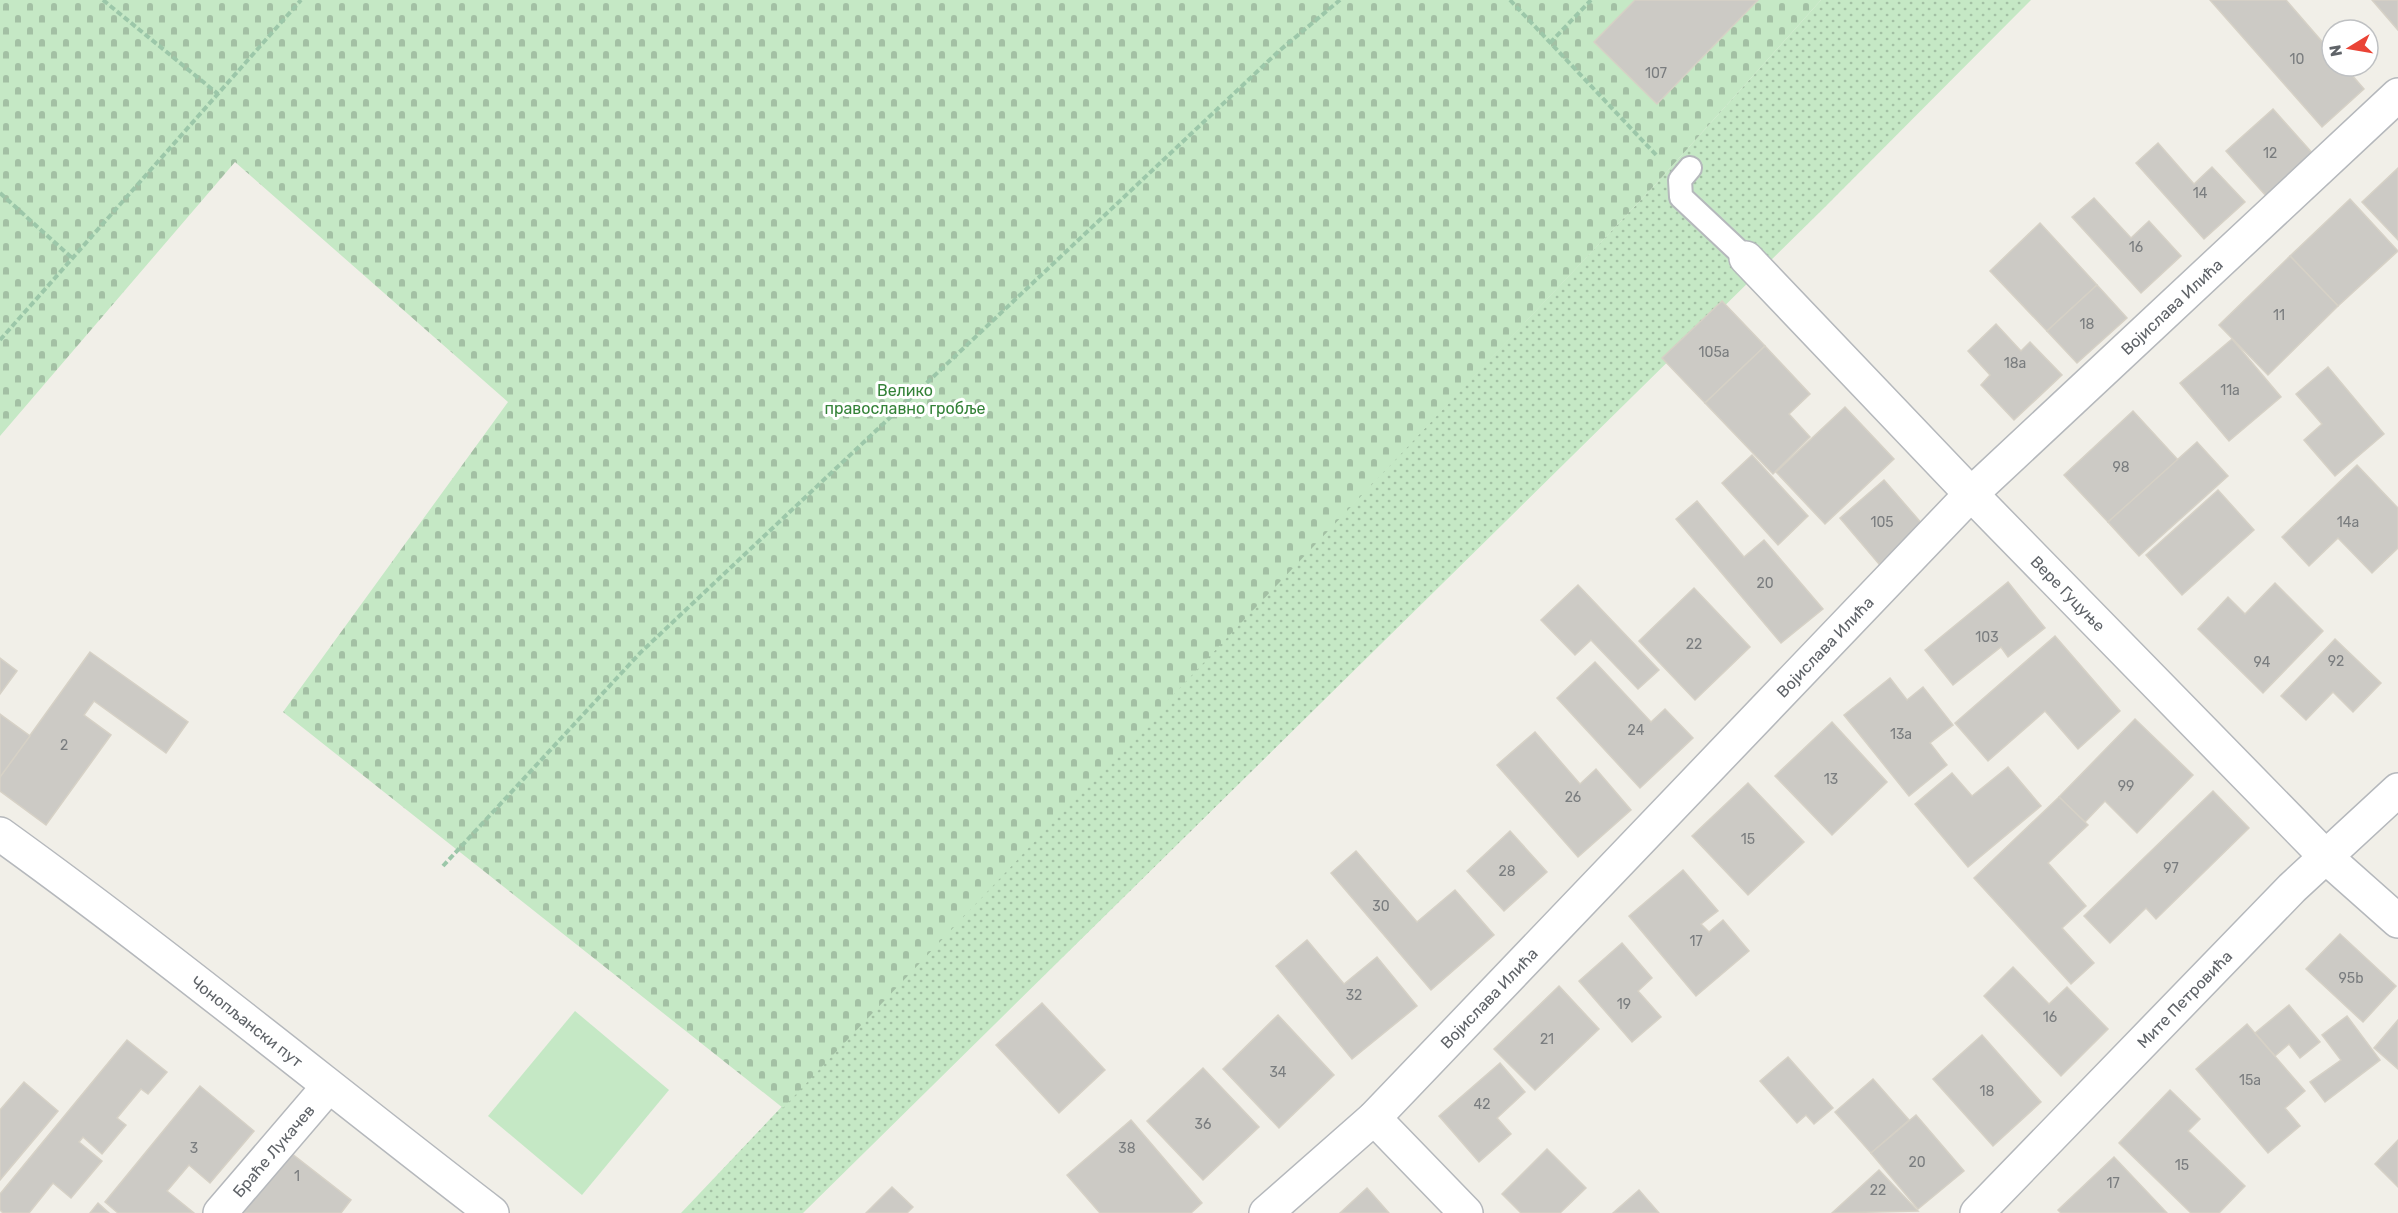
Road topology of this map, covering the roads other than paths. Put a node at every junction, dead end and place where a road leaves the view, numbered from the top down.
1 (2398, 94) edge
2 (1685, 174) road end
3 (1746, 258) joint
4 (1971, 494) junction
5 (2398, 790) edge
6 (0, 834) edge
7 (2327, 858) junction
8 (2398, 921) edge
9 (328, 1088) junction
10 (1374, 1118) junction
11 (220, 1213) edge
12 (492, 1213) edge
13 (1266, 1213) edge
14 (1466, 1213) edge
15 (1977, 1213) edge

1 - 4 street, Војислава Илића
2 - 3 lane
3 - 4 street, Вере Гуцуње
4 - 7 street, Вере Гуцуње
4 - 10 street, Војислава Илића
5 - 7 street, Мите Петровића
6 - 9 street, Чонопљански пут
7 - 8 street, Вере Гуцуње
7 - 15 street, Мите Петровића
9 - 11 street, Браће Лукачев
9 - 12 street, Чонопљански пут
10 - 13 street, Војислава Илића
10 - 14 street

